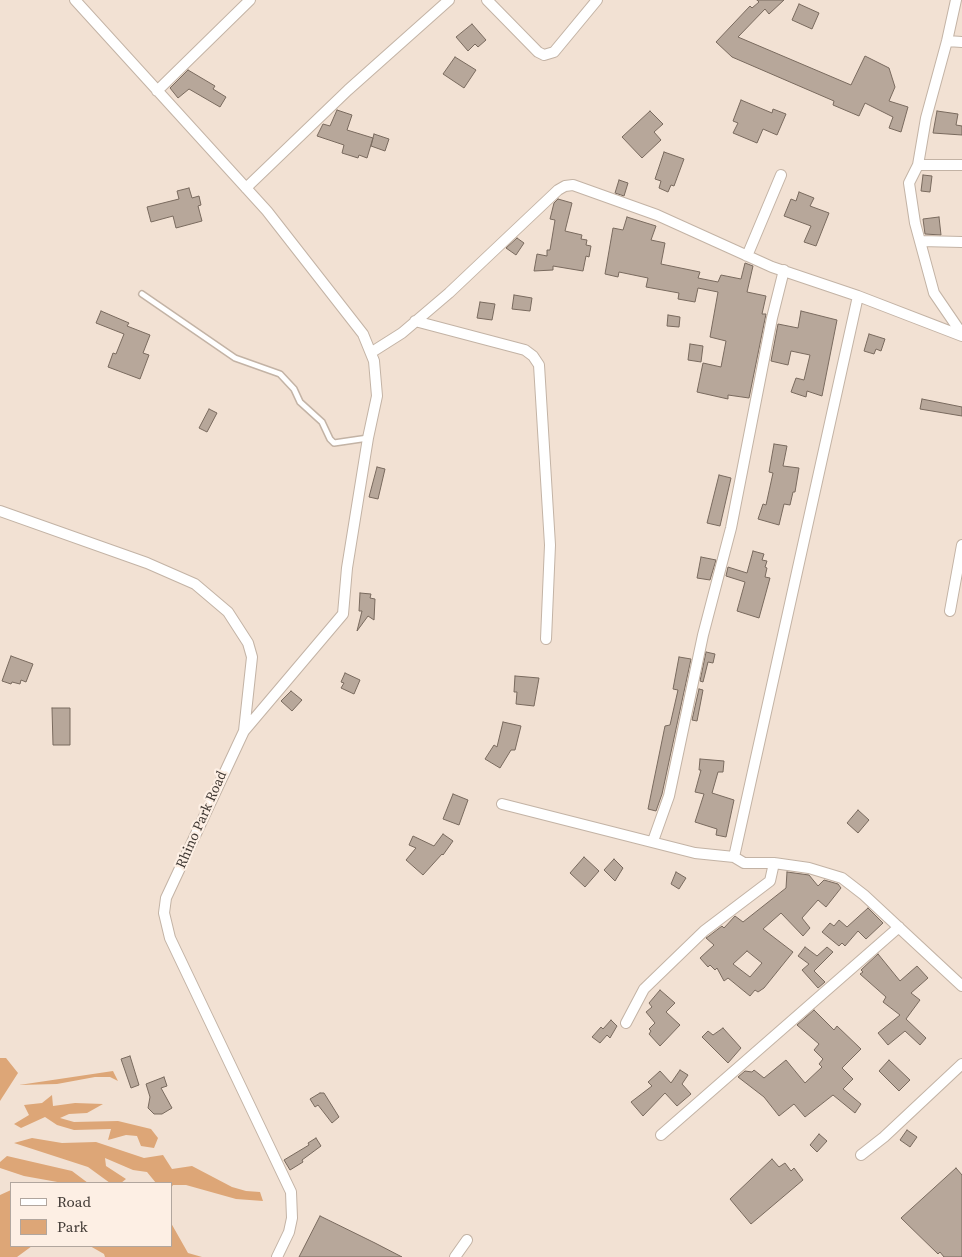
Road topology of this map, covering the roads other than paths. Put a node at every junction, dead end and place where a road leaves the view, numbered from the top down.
1 (75, 0) edge
2 (250, 0) edge
3 (449, 0) edge
4 (487, 0) edge
5 (597, 0) edge
6 (956, 0) edge
7 (947, 42) junction
8 (962, 42) edge
9 (157, 91) junction
10 (918, 165) junction
11 (962, 165) edge
12 (781, 175) dead end
13 (246, 188) junction
14 (921, 241) junction
15 (962, 242) edge
16 (747, 256) junction
17 (784, 270) junction
18 (142, 294) dead end
19 (858, 296) junction
20 (415, 322) junction
21 (962, 335) edge
22 (372, 352) junction
23 (368, 438) junction
24 (0, 511) edge
25 (962, 545) edge
26 (950, 611) dead end
27 (546, 639) dead end
28 (244, 730) junction
29 (502, 804) dead end
30 (653, 841) junction
31 (734, 857) junction
32 (774, 863) junction
33 (900, 927) junction
34 (962, 986) edge
35 (626, 1023) dead end
36 (962, 1064) edge
37 (661, 1136) dead end
38 (861, 1155) dead end
39 (467, 1240) dead end
40 (277, 1257) edge
41 (455, 1257) edge

1 - 9 street
2 - 9 street
3 - 13 street
4 - 5 street
6 - 7 street
7 - 8 street
7 - 10 street
9 - 13 street
10 - 11 street
10 - 14 street
12 - 16 street
13 - 22 street
14 - 15 street
14 - 21 street
16 - 17 street
16 - 20 street
17 - 19 street
17 - 30 street
18 - 23 lane
19 - 21 street
19 - 31 street
20 - 22 street
20 - 27 street
22 - 23 street
23 - 28 street
24 - 28 street, Rhino Park Road
25 - 26 street
28 - 40 street, Rhino Park Road
29 - 30 street
30 - 31 street
31 - 32 street
32 - 33 street
32 - 35 street
33 - 34 street
33 - 37 street
36 - 38 street
39 - 41 street

